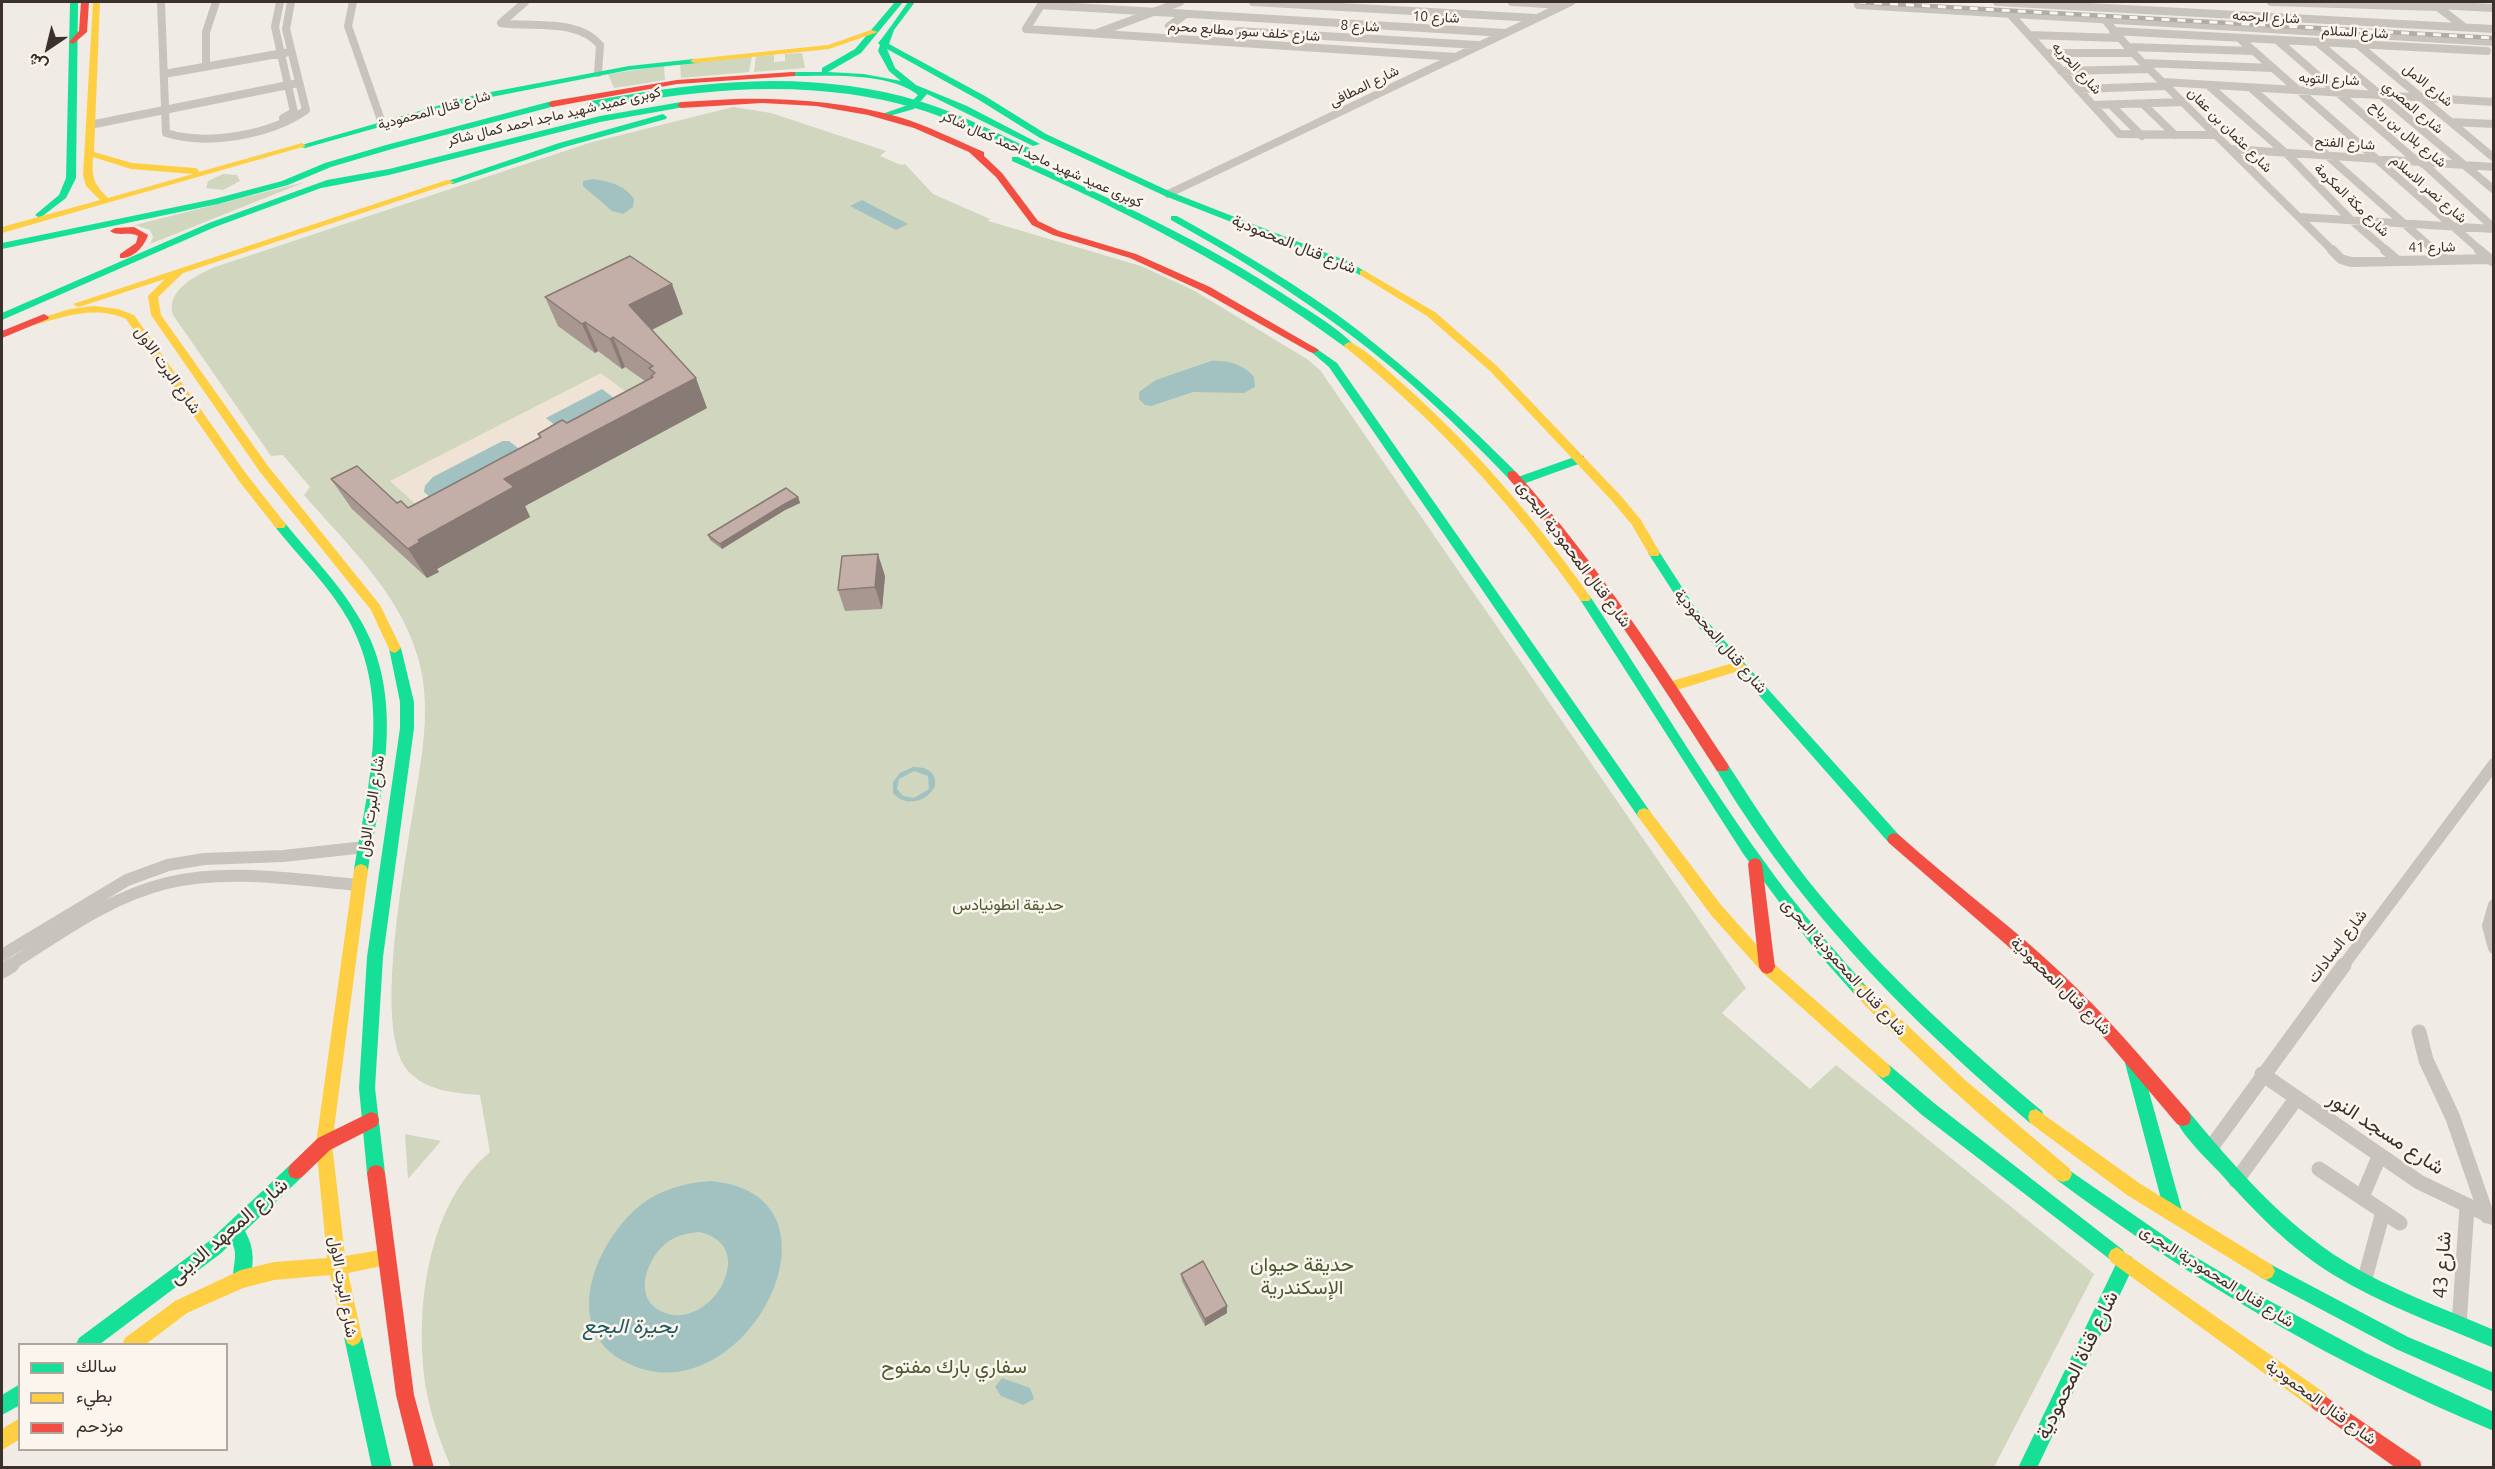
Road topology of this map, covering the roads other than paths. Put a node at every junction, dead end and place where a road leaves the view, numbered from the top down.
1 (74, 2) edge
2 (85, 2) edge
3 (96, 2) edge
4 (161, 2) edge
5 (216, 2) edge
6 (280, 2) edge
7 (291, 2) edge
8 (353, 2) edge
9 (525, 2) edge
10 (898, 2) edge
11 (912, 2) edge
12 (1180, 2) edge
13 (1253, 2) edge
14 (1275, 2) edge
15 (1512, 2) edge
16 (1997, 2) edge
17 (2178, 2) edge
18 (2271, 2) edge
19 (1042, 3) edge
20 (1568, 3) edge
21 (1330, 4) edge
22 (1858, 4) dead end
23 (2364, 4) junction
24 (1386, 5) edge
25 (2403, 5) junction
26 (2436, 5) edge
27 (2481, 7) junction
28 (2493, 8) edge
29 (1153, 12) junction
30 (2185, 12) junction
31 (1186, 14) junction
32 (2010, 14) junction
33 (1217, 15) junction
34 (1255, 18) junction
35 (1537, 18) junction
36 (2493, 19) edge
37 (1062, 20) dead end
38 (2105, 20) junction
39 (1319, 22) junction
40 (2379, 22) junction
41 (2418, 25) junction
42 (1169, 26) dead end
43 (1383, 26) junction
44 (1208, 27) dead end
45 (2464, 27) junction
46 (2493, 29) edge
47 (1056, 32) junction
48 (1238, 32) junction
49 (1505, 33) junction
50 (1093, 34) junction
51 (2116, 34) junction
52 (2344, 34) junction
53 (2029, 35) junction
54 (1310, 36) junction
55 (878, 38) junction
56 (2239, 38) junction
57 (1382, 40) junction
58 (2277, 40) junction
59 (2474, 41) junction
60 (73, 42) junction
61 (1225, 42) junction
62 (2317, 42) junction
63 (2493, 42) edge
64 (2357, 44) junction
65 (1480, 45) junction
66 (1303, 47) junction
67 (2130, 50) junction
68 (290, 51) junction
69 (2254, 51) junction
70 (1380, 52) junction
71 (281, 53) junction
72 (2046, 53) junction
73 (2492, 54) edge
74 (1456, 57) junction
75 (206, 66) junction
76 (2146, 66) junction
77 (2272, 68) junction
78 (2061, 70) junction
79 (598, 73) junction
80 (164, 74) junction
81 (795, 74) junction
82 (746, 75) junction
83 (293, 82) junction
84 (2164, 84) junction
85 (2208, 85) junction
86 (915, 87) junction
87 (2252, 88) junction
88 (2078, 89) junction
89 (2298, 91) junction
90 (2338, 93) junction
91 (2379, 96) junction
92 (2424, 98) junction
93 (769, 100) junction
94 (736, 101) junction
95 (2183, 102) junction
96 (2493, 102) edge
97 (959, 104) junction
98 (2144, 104) junction
99 (2093, 105) junction
100 (2112, 105) junction
101 (163, 108) junction
102 (593, 109) junction
103 (306, 110) junction
104 (294, 112) junction
105 (885, 116) junction
106 (2451, 122) junction
107 (90, 123) junction
108 (382, 123) junction
109 (2493, 124) edge
110 (916, 127) junction
111 (2175, 135) junction
112 (2215, 135) junction
113 (2142, 136) junction
114 (204, 138) junction
115 (2478, 145) junction
116 (2493, 146) edge
117 (2231, 149) junction
118 (381, 150) junction
119 (972, 150) junction
120 (89, 153) junction
121 (2285, 153) junction
122 (2330, 156) junction
123 (2493, 158) edge
124 (2374, 159) junction
125 (254, 161) junction
126 (2421, 162) junction
127 (2463, 165) junction
128 (2493, 167) edge
129 (215, 171) junction
130 (288, 182) junction
131 (319, 186) junction
132 (2493, 190) edge
133 (1168, 194) junction
134 (106, 201) junction
135 (2299, 217) junction
136 (2351, 220) junction
137 (2399, 223) junction
138 (22, 224) junction
139 (2452, 226) junction
140 (2493, 228) edge
141 (2, 232) edge
142 (78, 232) junction
143 (2, 246) edge
144 (2492, 257) edge
145 (2340, 258) joint
146 (2446, 260) junction
147 (2398, 261) junction
148 (1256, 262) junction
149 (179, 271) junction
150 (97, 274) junction
151 (1260, 283) junction
152 (2, 317) edge
153 (33, 322) junction
154 (2, 335) edge
155 (226, 417) junction
156 (206, 425) junction
157 (1580, 459) junction
158 (1519, 481) junction
159 (332, 553) junction
160 (311, 564) junction
161 (1740, 666) junction
162 (1670, 687) junction
163 (2493, 764) edge
164 (365, 847) junction
165 (1755, 862) junction
166 (359, 885) junction
167 (2493, 904) edge
168 (2493, 948) edge
169 (3, 964) edge
170 (1767, 967) junction
171 (2419, 1032) dead end
172 (2131, 1056) junction
173 (2262, 1074) junction
174 (2296, 1099) junction
175 (371, 1120) junction
176 (324, 1144) junction
177 (2210, 1149) junction
178 (2379, 1157) junction
179 (2319, 1169) dead end
180 (2236, 1181) junction
181 (2362, 1197) junction
182 (2467, 1207) junction
183 (2383, 1212) junction
184 (2174, 1214) junction
185 (2490, 1217) edge
186 (2400, 1223) dead end
187 (234, 1231) junction
188 (386, 1258) junction
189 (2126, 1263) junction
190 (337, 1266) junction
191 (241, 1279) junction
192 (2364, 1281) junction
193 (2459, 1326) junction
194 (2493, 1339) edge
195 (86, 1343) edge
196 (132, 1343) edge
197 (2493, 1383) edge
198 (18, 1394) edge
199 (2, 1406) edge
200 (2493, 1422) edge
201 (18, 1428) edge
202 (2, 1440) edge
203 (382, 1467) edge
204 (424, 1467) edge
205 (2027, 1467) edge
206 (2413, 1467) edge

1 - 60 main road
2 - 60 main road
3 - 107 main road
4 - 80 street
5 - 75 street
6 - 71 street
7 - 68 street
8 - 108 street
9 - 79 street
10 - 55 main road
11 - 55 main road
12 - 29 street
13 - 14 street
14 - 21 street
14 - 34 street
15 - 20 street
16 - 30 street
17 - 30 street
18 - 23 street
19 - 29 street, شارع 10
19 - 47 street, شارع خلف سور مطابع محرم
20 - 35 street, شارع المطافى
21 - 24 street
21 - 39 street
22 - 32 street, شارع الرحمه
23 - 25 street
23 - 40 street
24 - 35 street
24 - 43 street
25 - 26 street
25 - 41 street
26 - 27 street
26 - 45 street
27 - 28 street
27 - 36 street
29 - 31 street, شارع 10
29 - 50 street
30 - 40 street
31 - 33 street, شارع 10
31 - 42 street
32 - 38 street, شارع الرحمه
32 - 53 street, شارع الحريه
33 - 34 street, شارع 10
33 - 44 street
34 - 39 street, شارع 10
34 - 48 street
35 - 49 street, شارع المطافى
37 - 47 street
38 - 51 street, شارع عثمان بن عفان
38 - 52 street, شارع الرحمه
39 - 43 street, شارع 10
39 - 54 street
40 - 41 street
41 - 45 street
43 - 49 street, شارع 10
43 - 57 street
45 - 46 street
47 - 50 street, شارع خلف سور مطابع محرم
48 - 54 street, شارع 8
48 - 61 street
49 - 65 street, شارع المطافى
50 - 61 street, شارع خلف سور مطابع محرم
51 - 53 street, شارع السلام
51 - 56 street, شارع السلام
51 - 67 street, شارع عثمان بن عفان
52 - 59 street, شارع الرحمه
52 - 64 street, شارع الامل
53 - 72 street, شارع الحريه
54 - 57 street, شارع 8
54 - 66 street
55 - 79 main road, شارع قنال المحمودية
55 - 81 main road
55 - 86 main road
55 - 133 main road, شارع قنال المحمودية
56 - 58 street, شارع السلام
56 - 69 street, شارع نصر الاسلام
57 - 65 street, شارع 8
57 - 70 street
58 - 62 street, شارع السلام
58 - 90 street, شارع بلال بن رباح
59 - 63 street, شارع الرحمه
59 - 73 street
60 - 138 main road
61 - 66 street, شارع خلف سور مطابع محرم
62 - 64 street, شارع السلام
62 - 91 street, شارع المصري
64 - 73 street, شارع السلام
64 - 92 street, شارع الامل
65 - 74 street, شارع المطافى
66 - 70 street, شارع خلف سور مطابع محرم
67 - 69 street
67 - 72 street
67 - 76 street, شارع عثمان بن عفان
68 - 71 street
68 - 83 street
69 - 77 street, شارع نصر الاسلام
70 - 74 street, شارع خلف سور مطابع محرم
71 - 75 street
71 - 83 street
72 - 78 street, شارع الحريه
74 - 133 street, شارع المطافى
75 - 80 street
76 - 77 street
76 - 78 street
76 - 84 street, شارع عثمان بن عفان
77 - 89 street, شارع نصر الاسلام
78 - 88 street, شارع الحريه
79 - 108 main road, شارع قنال المحمودية
80 - 101 street
81 - 82 main road
81 - 86 main road
81 - 93 main road
82 - 94 main road
82 - 118 main road
83 - 101 street
83 - 103 street
83 - 104 street
84 - 85 street, شارع التوبه
84 - 88 street, شارع التوبه
84 - 95 street, شارع عثمان بن عفان
85 - 87 street, شارع التوبه
85 - 121 street, شارع مكة المكرمة
86 - 97 main road
86 - 105 main road
87 - 89 street, شارع التوبه
87 - 122 street
88 - 99 street, شارع الحريه
89 - 90 street, شارع التوبه
89 - 124 street, شارع نصر الاسلام
90 - 91 street, شارع التوبه
90 - 126 street, شارع بلال بن رباح
91 - 92 street, شارع التوبه
91 - 127 street, شارع المصري
92 - 96 street, شارع التوبه
92 - 106 street, شارع الامل
93 - 94 main road
93 - 105 main road
94 - 131 main road
94 - 149 main road
95 - 98 street
95 - 112 street, شارع عثمان بن عفان
97 - 110 main road
97 - 148 main road
98 - 100 street
98 - 111 street
99 - 100 street
99 - 113 street, شارع الحريه
100 - 113 street
101 - 107 street
101 - 114 street
102 - 130 main road, كوبرى عميد شهيد ماجد احمد كمال شاكر
102 - 131 main road, كوبرى عميد شهيد ماجد احمد كمال شاكر
102 - 148 main road, كوبرى عميد شهيد ماجد احمد كمال شاكر, bridge
102 - 151 main road, كوبرى عميد شهيد ماجد احمد كمال شاكر
103 - 104 street
103 - 114 street
104 - 114 street
105 - 110 main road
106 - 109 street
106 - 115 street, شارع الامل
107 - 120 main road
108 - 125 main road, شارع قنال المحمودية
110 - 119 main road
111 - 112 street
111 - 113 street
112 - 117 street, شارع عثمان بن عفان
115 - 116 street
115 - 123 street, شارع الامل
117 - 121 street, شارع الفتح
117 - 135 street, شارع عثمان بن عفان
118 - 125 main road
118 - 130 main road
119 - 151 main road
119 - 170 main road, شارع قنال المحمودية
120 - 129 main road
120 - 134 main road
121 - 122 street, شارع الفتح
121 - 136 street, شارع مكة المكرمة
122 - 124 street, شارع الفتح
122 - 137 street
124 - 126 street, شارع الفتح
124 - 139 street, شارع نصر الاسلام
125 - 129 main road, شارع قنال المحمودية
126 - 127 street, شارع الفتح
126 - 140 street, شارع بلال بن رباح
127 - 128 street, شارع الفتح
127 - 132 street, شارع المصري
129 - 134 main road, شارع قنال المحمودية
130 - 142 main road
131 - 150 main road
133 - 157 main road, شارع قنال المحمودية
134 - 138 main road, شارع قنال المحمودية
135 - 136 street
135 - 145 street, شارع عثمان بن عفان
136 - 137 street
136 - 147 street, شارع مكة المكرمة
137 - 139 street
137 - 146 street
138 - 141 main road
139 - 140 street
139 - 144 street, شارع نصر الاسلام
142 - 143 main road
142 - 150 main road
144 - 146 street, شارع 41
145 - 147 street, شارع 41
146 - 147 street, شارع 41
148 - 158 main road, شارع قنال المحمودية البحرى
149 - 153 main road
149 - 155 main road, شارع البرت الاول
150 - 152 main road
151 - 165 main road, شارع قنال المحمودية البحرى
153 - 154 main road
153 - 156 main road, شارع البرت الاول
155 - 156 main road
155 - 159 main road, شارع البرت الاول
156 - 160 main road, شارع البرت الاول
157 - 158 main road
157 - 161 main road, شارع قنال المحمودية
158 - 162 main road, شارع قنال المحمودية البحرى
159 - 160 main road
159 - 175 main road, شارع البرت الاول
160 - 164 main road, شارع البرت الاول
161 - 162 main road
161 - 172 main road, شارع قنال المحمودية
162 - 184 main road, شارع قنال المحمودية البحرى
163 - 173 street, شارع السادات
164 - 166 main road, شارع البرت الاول
164 - 169 street
165 - 170 main road
165 - 200 main road, شارع قنال المحمودية البحرى
166 - 169 street
166 - 176 main road, شارع البرت الاول
167 - 168 street
170 - 189 main road, شارع قنال المحمودية
171 - 185 street
172 - 177 main road, شارع قنال المحمودية
172 - 184 main road
173 - 174 street, شارع مسجد النور
173 - 177 street, شارع السادات
174 - 178 street, شارع مسجد النور
174 - 180 street
175 - 176 main road, شارع المعهد الدينى
175 - 188 main road, شارع البرت الاول
176 - 187 main road, شارع المعهد الدينى
176 - 190 main road, شارع البرت الاول
177 - 180 main road, شارع قنال المحمودية
178 - 181 street
178 - 182 street, شارع مسجد النور
179 - 181 street
180 - 192 main road, شارع قنال المحمودية
181 - 183 street
182 - 185 street, شارع مسجد النور
182 - 193 street, شارع 43
183 - 186 street
183 - 192 street
184 - 197 main road, شارع قنال المحمودية البحرى
187 - 191 main road
187 - 195 main road, شارع المعهد الدينى
188 - 190 main road, شارع المعهد الدينى
188 - 204 main road, شارع البرت الاول
189 - 205 main road, شارع قناة المحمودية
189 - 206 main road, شارع قنال المحمودية
190 - 191 main road, شارع المعهد الدينى
190 - 203 main road, شارع البرت الاول
191 - 196 main road, شارع المعهد الدينى
192 - 193 main road, شارع قنال المحمودية
193 - 194 main road, شارع قنال المحمودية
198 - 199 main road
201 - 202 main road

